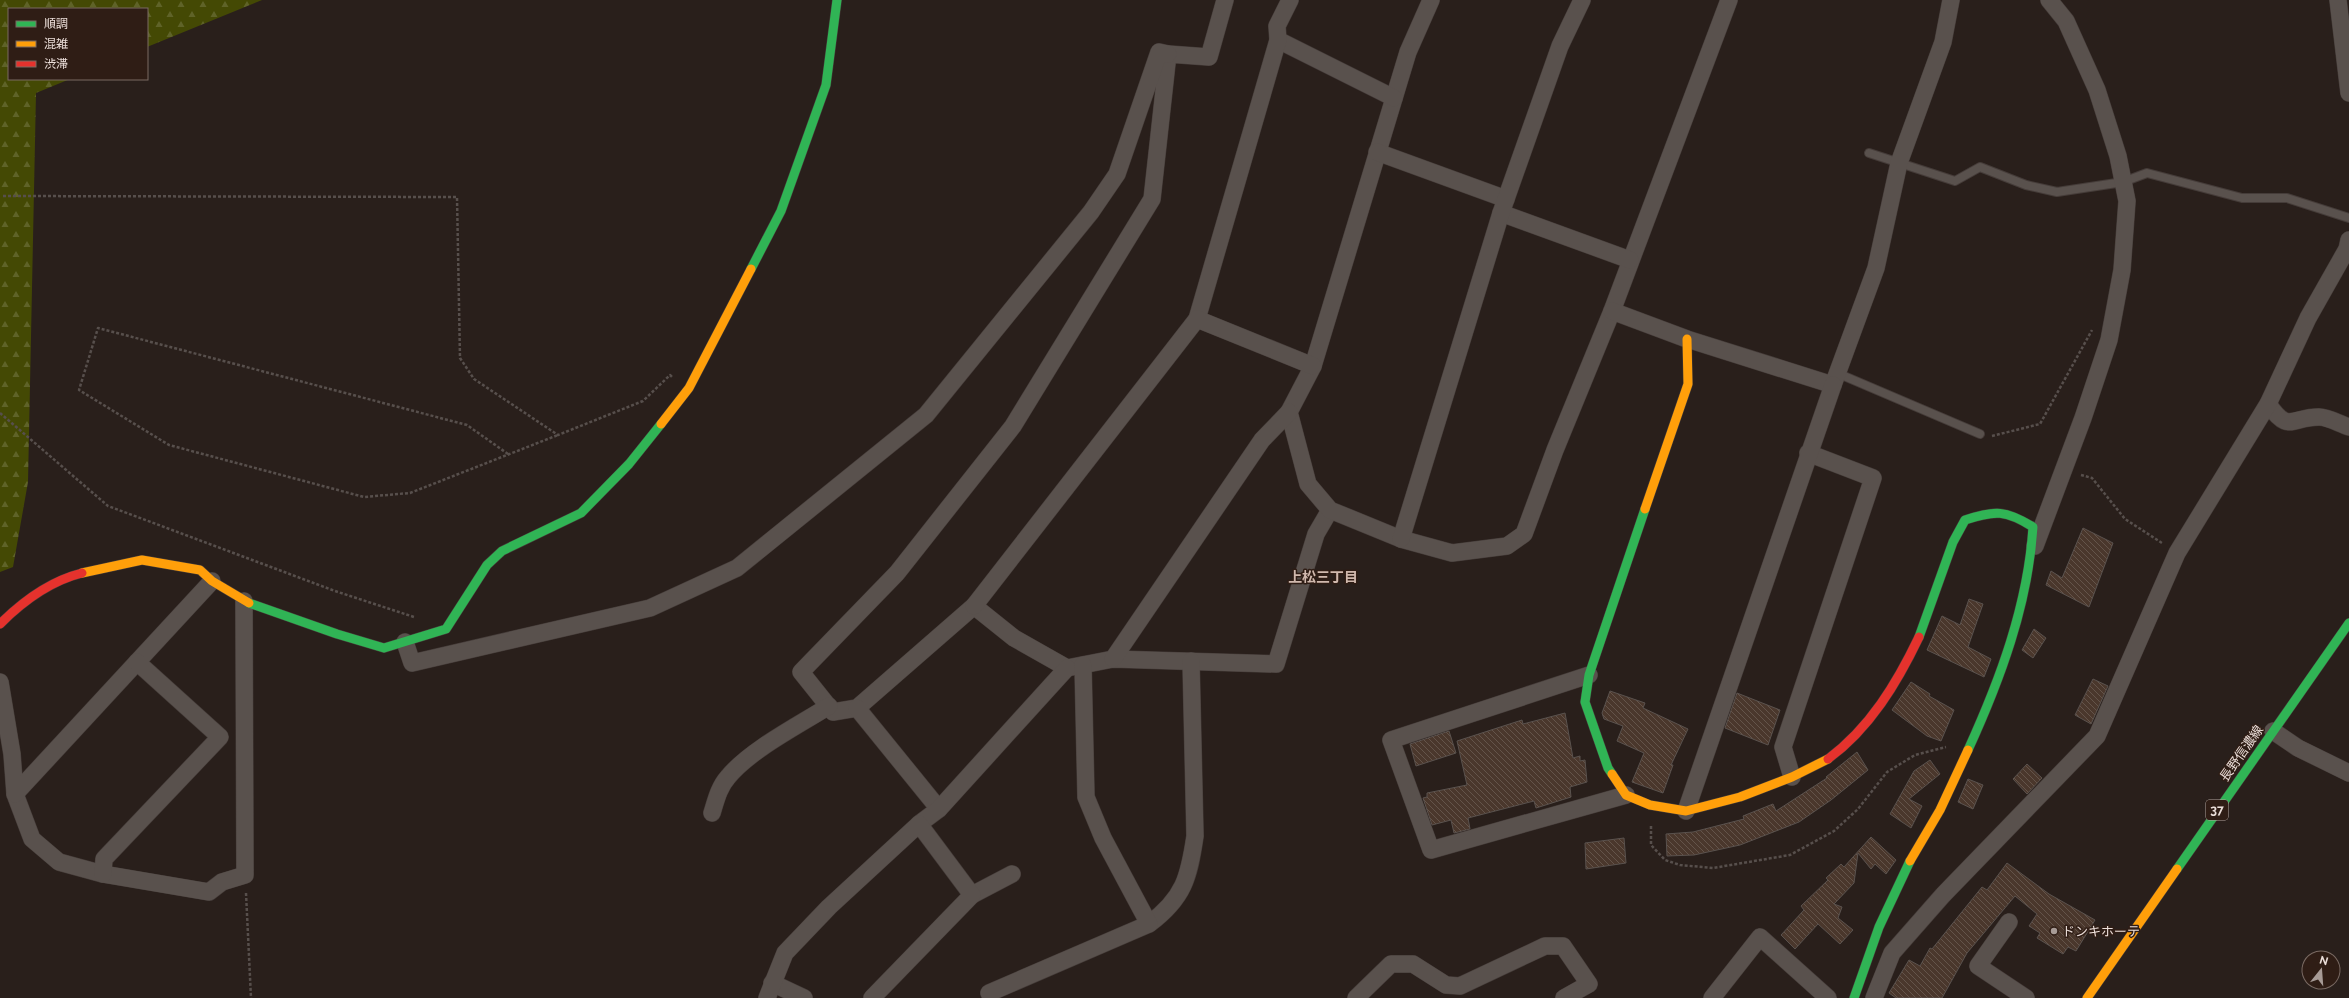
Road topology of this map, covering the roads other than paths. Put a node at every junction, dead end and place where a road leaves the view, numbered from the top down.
1 (836, 0) edge
2 (1225, 0) edge
3 (1290, 0) edge
4 (1431, 0) edge
5 (1582, 0) edge
6 (1729, 0) edge
7 (1950, 0) edge
8 (2049, 0) edge
9 (2338, 0) edge
10 (1278, 40) junction
11 (1168, 54) junction
12 (2349, 93) edge
13 (1394, 98) junction
14 (1377, 152) junction
15 (1869, 153) dead end
16 (1899, 163) junction
17 (2123, 182) junction
18 (1504, 206) junction
19 (2349, 218) edge
20 (2349, 240) edge
21 (1630, 260) junction
22 (1612, 311) junction
23 (1197, 319) junction
24 (1687, 339) junction
25 (1313, 366) junction
26 (1835, 379) junction
27 (2268, 404) junction
28 (1289, 412) junction
29 (2349, 427) edge
30 (1980, 434) road end
31 (1808, 453) junction
32 (1330, 510) junction
33 (1401, 539) junction
34 (2031, 556) junction
35 (212, 581) junction
36 (244, 601) junction
37 (974, 606) junction
38 (2349, 623) edge
39 (0, 624) edge
40 (405, 642) junction
41 (1113, 659) junction
42 (1191, 660) junction
43 (137, 662) junction
44 (1075, 667) junction
45 (1589, 675) junction
46 (0, 682) edge
47 (828, 706) junction
48 (857, 708) junction
49 (2273, 731) junction
50 (2349, 773) edge
51 (1792, 777) junction
52 (15, 794) junction
53 (1626, 795) junction
54 (939, 809) junction
55 (1686, 811) junction
56 (712, 813) dead end
57 (920, 824) junction
58 (103, 874) junction
59 (1012, 874) dead end
60 (972, 895) junction
61 (2009, 922) dead end
62 (1149, 924) junction
63 (769, 991) edge
64 (990, 993) dead end
65 (804, 998) edge
66 (872, 998) edge
67 (1356, 998) edge
68 (1564, 998) edge
69 (1712, 998) edge
70 (1828, 998) edge
71 (1854, 998) edge
72 (1874, 998) edge
73 (2026, 998) edge
74 (2087, 998) edge

1 - 40 street
2 - 11 street
3 - 10 street
4 - 13 street
5 - 18 street
6 - 21 street
7 - 16 street
8 - 17 street
9 - 12 street
10 - 13 street
10 - 23 street
11 - 40 street
11 - 47 street
13 - 14 street
14 - 18 street
14 - 25 street
15 - 16 lane
16 - 17 lane
16 - 26 street
17 - 19 lane
17 - 34 street
18 - 21 street
18 - 33 street
20 - 27 street
21 - 22 street
22 - 24 street
22 - 33 street
23 - 25 street
23 - 37 street
24 - 26 street
24 - 45 street
25 - 28 street
26 - 30 lane
26 - 31 street
27 - 29 street
27 - 72 street
28 - 32 street
28 - 41 street
31 - 51 street
31 - 55 street
32 - 33 street
32 - 42 street
34 - 51 street
34 - 71 street
35 - 36 street
35 - 39 street
35 - 43 street
36 - 40 street
36 - 58 street
37 - 44 street
37 - 48 street
38 - 49 street, 長野信濃線 / 37
41 - 42 street
41 - 44 street
42 - 62 street
43 - 52 street
43 - 58 street
44 - 54 street
44 - 62 street
45 - 53 street
45 - 53 street
46 - 52 street
47 - 48 street
47 - 56 street
48 - 54 street
49 - 50 street
49 - 74 street, 長野信濃線 / 37
51 - 55 street
52 - 58 street
53 - 55 street
54 - 57 street
57 - 60 street
57 - 63 street
59 - 60 street
60 - 66 street
61 - 73 street
62 - 64 street
63 - 65 street
67 - 68 street
69 - 70 street

